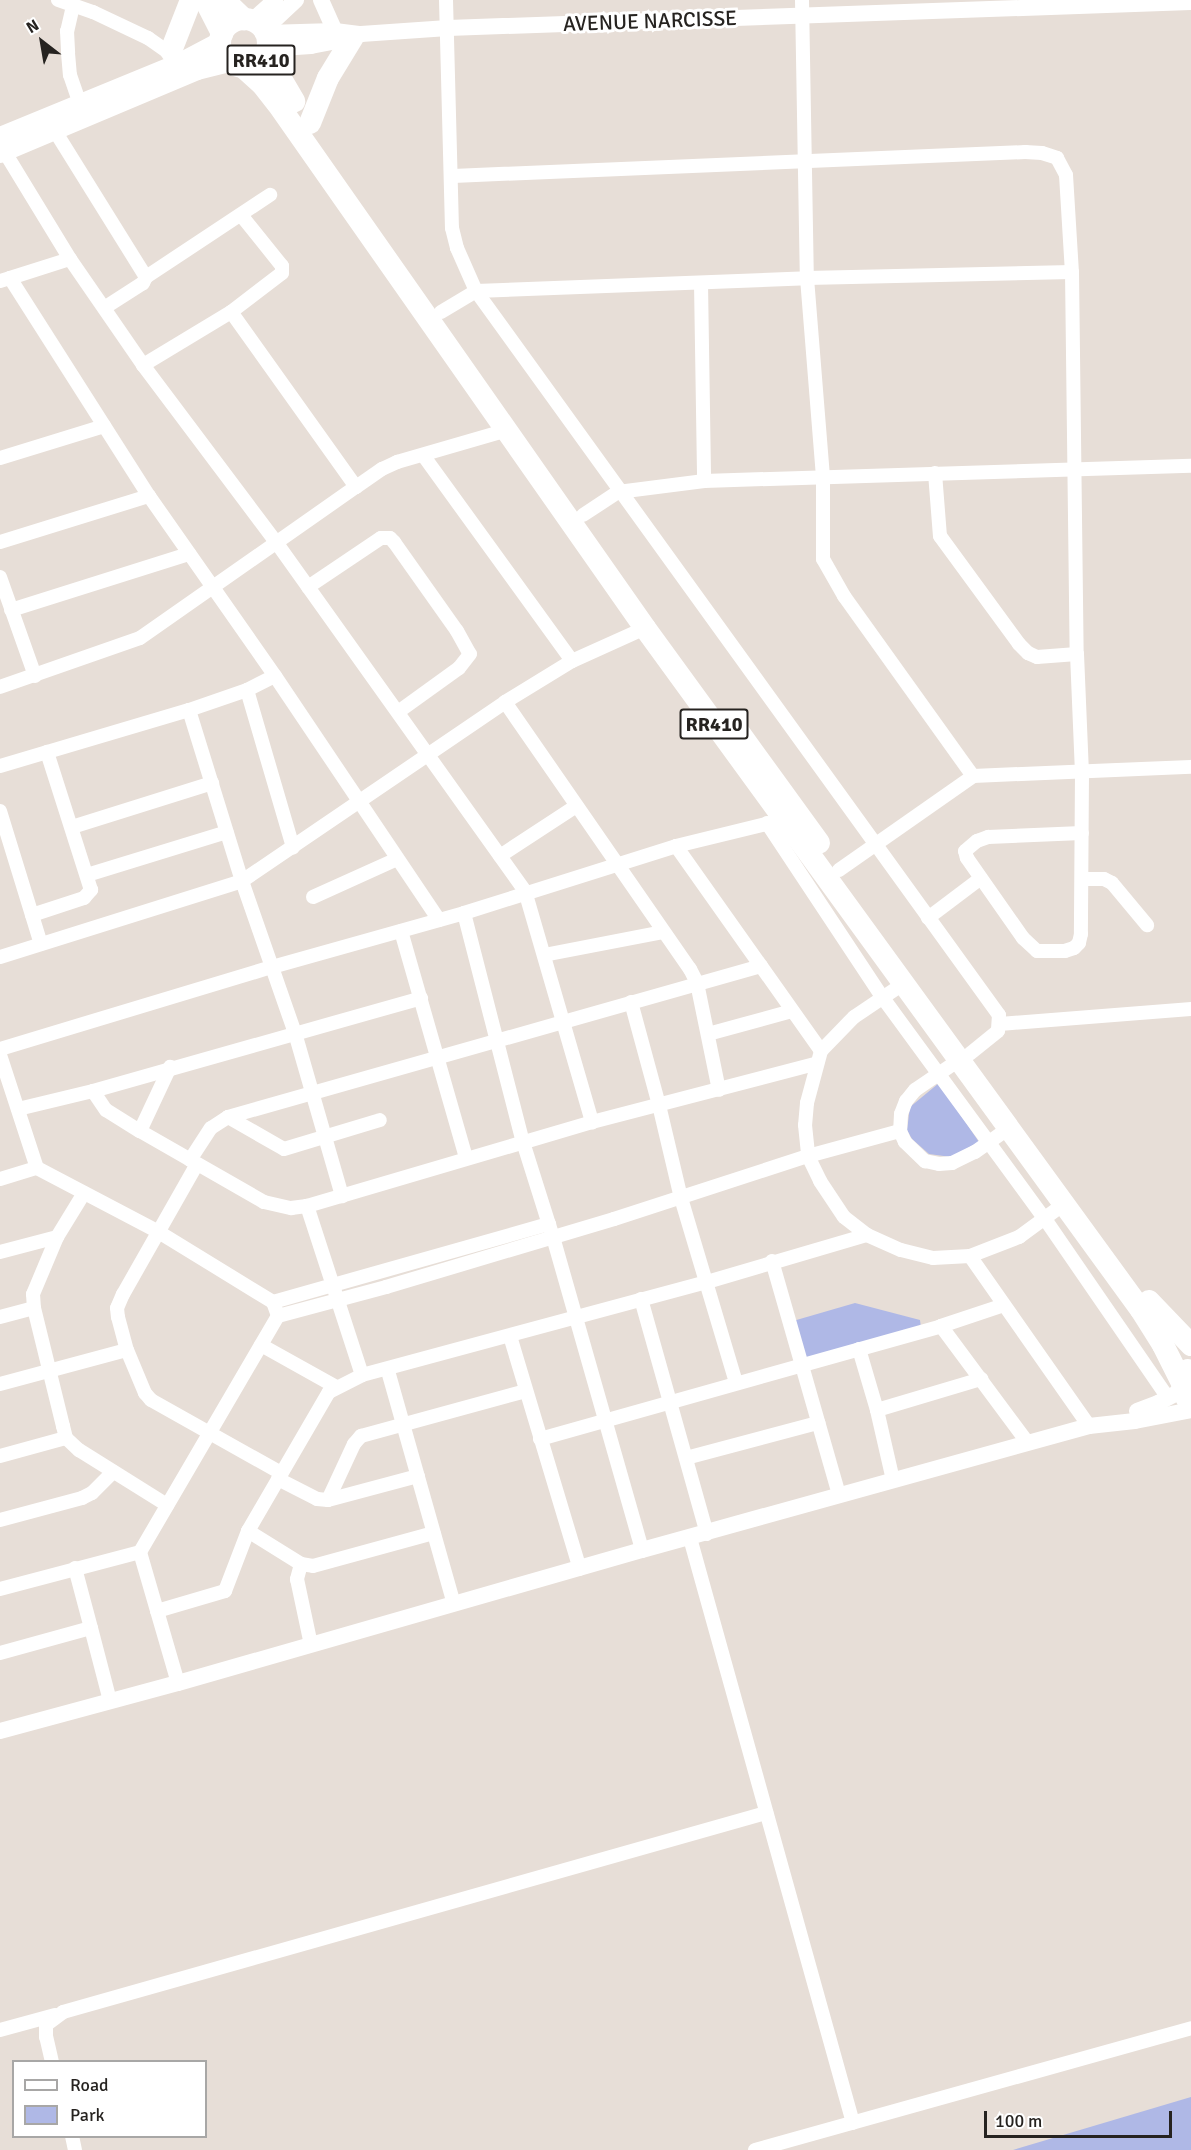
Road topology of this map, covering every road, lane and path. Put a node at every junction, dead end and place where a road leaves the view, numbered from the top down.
1 (58, 0) edge
2 (191, 0) edge
3 (205, 0) edge
4 (224, 0) edge
5 (275, 0) edge
6 (296, 0) edge
7 (321, 0) edge
8 (446, 0) edge
9 (1187, 1) edge
10 (1113, 3) edge
11 (961, 5) edge
12 (73, 6) junction
13 (803, 8) edge
14 (448, 28) junction
15 (260, 34) junction
16 (350, 34) junction
17 (228, 51) junction
18 (176, 57) junction
19 (82, 111) junction
20 (310, 123) junction
21 (55, 130) junction
22 (1, 146) edge
23 (805, 161) junction
24 (453, 176) junction
25 (270, 195) dead end
26 (241, 215) junction
27 (70, 259) junction
28 (1072, 272) junction
29 (146, 278) junction
30 (807, 278) junction
31 (5, 280) edge
32 (701, 283) junction
33 (476, 291) junction
34 (104, 308) junction
35 (231, 312) junction
36 (441, 312) junction
37 (143, 365) junction
38 (104, 426) junction
39 (507, 430) junction
40 (423, 455) junction
41 (0, 458) edge
42 (1191, 466) edge
43 (1074, 468) junction
44 (935, 473) junction
45 (823, 477) junction
46 (704, 481) junction
47 (356, 486) junction
48 (618, 492) junction
49 (149, 496) junction
50 (583, 515) junction
51 (0, 542) edge
52 (276, 542) junction
53 (189, 554) junction
54 (0, 577) edge
55 (212, 586) junction
56 (309, 587) junction
57 (11, 610) junction
58 (645, 628) junction
59 (1077, 654) junction
60 (572, 661) junction
61 (35, 676) junction
62 (275, 676) junction
63 (0, 687) edge
64 (247, 690) junction
65 (505, 702) junction
66 (189, 710) junction
67 (398, 712) junction
68 (47, 752) junction
69 (428, 754) junction
70 (0, 766) edge
71 (1191, 767) edge
72 (1082, 773) junction
73 (973, 776) junction
74 (212, 783) junction
75 (358, 801) junction
76 (576, 806) junction
77 (0, 811) edge
78 (775, 821) junction
79 (72, 827) junction
80 (227, 832) junction
81 (1082, 833) junction
82 (873, 844) junction
83 (676, 846) junction
84 (293, 847) junction
85 (500, 856) junction
86 (397, 859) junction
87 (618, 866) junction
88 (839, 870) junction
89 (87, 875) junction
90 (981, 878) junction
91 (1082, 879) junction
92 (242, 881) junction
93 (525, 891) junction
94 (313, 897) dead end
95 (464, 913) junction
96 (32, 915) junction
97 (928, 918) junction
98 (439, 920) junction
99 (1147, 925) dead end
100 (401, 931) junction
101 (664, 932) junction
102 (41, 944) junction
103 (544, 956) junction
104 (0, 957) edge
105 (761, 966) junction
106 (272, 967) junction
107 (697, 983) junction
108 (903, 984) junction
109 (421, 998) junction
110 (884, 998) junction
111 (630, 1002) junction
112 (1191, 1009) edge
113 (792, 1011) junction
114 (563, 1021) junction
115 (1000, 1024) junction
116 (295, 1033) junction
117 (708, 1034) junction
118 (495, 1040) junction
119 (0, 1049) edge
120 (820, 1051) junction
121 (0, 1055) edge
122 (438, 1055) junction
123 (965, 1057) junction
124 (815, 1064) junction
125 (170, 1067) junction
126 (939, 1074) junction
127 (719, 1090) junction
128 (93, 1091) junction
129 (313, 1094) junction
130 (659, 1105) junction
131 (18, 1109) junction
132 (228, 1117) junction
133 (380, 1120) dead end
134 (592, 1122) junction
135 (1009, 1128) junction
136 (140, 1131) junction
137 (900, 1131) junction
138 (325, 1137) junction
139 (523, 1142) junction
140 (988, 1143) junction
141 (808, 1156) junction
142 (466, 1158) junction
143 (193, 1162) junction
144 (38, 1168) junction
145 (0, 1179) edge
146 (84, 1193) junction
147 (342, 1196) junction
148 (681, 1198) junction
149 (1064, 1204) junction
150 (307, 1206) junction
151 (1045, 1219) junction
152 (551, 1231) junction
153 (158, 1232) junction
154 (867, 1235) junction
155 (57, 1237) junction
156 (0, 1252) edge
157 (970, 1256) junction
158 (772, 1261) junction
159 (707, 1282) junction
160 (331, 1286) junction
161 (641, 1299) junction
162 (335, 1300) junction
163 (273, 1302) junction
164 (1004, 1305) junction
165 (34, 1308) junction
166 (278, 1316) junction
167 (0, 1317) edge
168 (575, 1318) junction
169 (941, 1326) junction
170 (510, 1336) junction
171 (261, 1345) junction
172 (1191, 1345) edge
173 (860, 1349) junction
174 (127, 1350) junction
175 (802, 1365) junction
176 (51, 1371) junction
177 (388, 1371) junction
178 (362, 1376) junction
179 (981, 1379) junction
180 (736, 1383) junction
181 (0, 1384) edge
182 (336, 1387) junction
183 (526, 1391) junction
184 (1184, 1393) edge
185 (670, 1401) junction
186 (877, 1410) junction
187 (605, 1420) junction
188 (1118, 1422) junction
189 (818, 1423) junction
190 (404, 1425) junction
191 (1089, 1426) junction
192 (209, 1435) junction
193 (66, 1438) junction
194 (540, 1439) junction
195 (1028, 1443) junction
196 (0, 1456) edge
197 (686, 1458) junction
198 (113, 1472) junction
199 (280, 1476) junction
200 (418, 1476) junction
201 (893, 1480) junction
202 (839, 1495) junction
203 (328, 1500) junction
204 (167, 1505) junction
205 (0, 1520) edge
206 (248, 1531) junction
207 (434, 1533) junction
208 (707, 1534) junction
209 (690, 1538) junction
210 (642, 1550) junction
211 (140, 1552) junction
212 (300, 1564) junction
213 (75, 1568) junction
214 (580, 1569) junction
215 (0, 1589) edge
216 (454, 1604) junction
217 (157, 1611) junction
218 (91, 1628) junction
219 (311, 1645) junction
220 (0, 1653) edge
221 (178, 1683) junction
222 (110, 1701) junction
223 (0, 1731) edge
224 (766, 1813) junction
225 (57, 2015) junction
226 (1191, 2028) edge
227 (0, 2030) edge
228 (52, 2060) edge
229 (853, 2123) junction
230 (755, 2150) edge

1 - 12 street
2 - 18 highway
3 - 17 highway, RR410
4 - 15 highway, RR410
5 - 15 street
6 - 15 street
7 - 16 street
8 - 14 street
9 - 10 street, AVENUE NARCISSE
10 - 11 street, AVENUE NARCISSE
11 - 13 street, AVENUE NARCISSE
12 - 18 street
12 - 19 street
13 - 14 street, AVENUE NARCISSE
13 - 23 street
14 - 16 street, AVENUE NARCISSE
14 - 24 street
15 - 16 street, AVENUE NARCISSE
15 - 17 highway, RR410
15 - 17 highway, RR410
15 - 20 highway, RR410
16 - 20 highway
17 - 18 main road
17 - 19 main road
17 - 39 highway, RR410
18 - 19 main road
19 - 21 main road
19 - 22 main road
20 - 36 highway, RR410
21 - 22 main road
21 - 29 street
22 - 27 street
23 - 24 street
23 - 28 street
23 - 30 street
24 - 33 street
25 - 26 street
26 - 29 street
26 - 35 street
27 - 31 street
27 - 34 street
28 - 30 street
28 - 43 street
29 - 34 street
30 - 32 street
30 - 45 street
31 - 38 street
32 - 33 street
32 - 46 street
33 - 36 street
33 - 48 street
34 - 37 street
35 - 37 street
35 - 47 street
36 - 50 highway, RR410
37 - 52 street
38 - 41 street
38 - 49 street
39 - 40 street
39 - 58 highway, RR410
40 - 47 street
40 - 60 street
42 - 43 street
43 - 44 street
43 - 59 street
44 - 45 street
44 - 59 street
45 - 46 street
45 - 73 street
46 - 48 street
47 - 52 street
48 - 50 street
48 - 82 street
49 - 51 street
49 - 53 street
50 - 88 highway, RR410
52 - 55 street
52 - 56 street
53 - 55 street
53 - 57 street
54 - 57 street
55 - 61 street
55 - 62 street
56 - 67 street
56 - 67 street
57 - 61 street
58 - 60 street
58 - 78 highway, RR410
59 - 72 street
60 - 65 street
61 - 63 street
62 - 64 street
62 - 75 street
64 - 66 street
64 - 84 street
65 - 69 street
65 - 76 street
66 - 68 street
66 - 74 street
67 - 69 street
68 - 70 street
68 - 79 street
69 - 75 street
69 - 85 street
71 - 72 street
72 - 73 street
72 - 81 street
73 - 82 street
74 - 79 street
74 - 80 street
75 - 84 street
75 - 86 street
76 - 85 street
76 - 87 street
77 - 96 street
78 - 83 street
78 - 108 highway, RR410
78 - 110 street
79 - 89 street
80 - 89 street
80 - 92 street
81 - 90 street
81 - 91 street
82 - 88 street
82 - 97 street
83 - 87 street
83 - 105 street
84 - 92 street
85 - 93 street
86 - 94 street
86 - 98 street
87 - 93 street
87 - 101 street
88 - 123 highway, RR410
89 - 96 street
90 - 91 street
90 - 97 street
91 - 99 street
92 - 102 street
92 - 106 street
93 - 95 street
93 - 103 street
95 - 98 street
95 - 118 street
96 - 102 street
97 - 115 street
98 - 100 street
100 - 106 street
100 - 109 street
101 - 103 street
101 - 107 street
102 - 104 street
103 - 114 street
105 - 107 street
105 - 113 street
106 - 116 street
106 - 119 street
107 - 111 street
107 - 117 street
108 - 110 street
108 - 123 highway, RR410
109 - 116 street
109 - 122 street
110 - 120 street
110 - 126 street
111 - 114 street
111 - 130 street
112 - 115 street
113 - 117 street
113 - 120 street
114 - 118 street
114 - 134 street
115 - 123 street
116 - 125 street
116 - 129 street
117 - 127 street
118 - 122 street
118 - 139 street
120 - 124 street
121 - 131 street
122 - 129 street
122 - 142 street
123 - 126 street
123 - 135 highway, RR410
123 - 172 highway, RR410
124 - 127 street
124 - 141 street
125 - 128 street
125 - 136 street
126 - 137 street
126 - 140 street
127 - 130 street
128 - 131 street
128 - 136 street
129 - 132 street
129 - 138 street
130 - 134 street
130 - 148 street
131 - 144 street
132 - 138 street
132 - 143 street
133 - 138 street
134 - 139 street
135 - 140 street
135 - 149 highway, RR410
136 - 143 street
137 - 140 street
137 - 141 street
138 - 147 street
139 - 142 street
139 - 152 street
140 - 151 street
141 - 148 street
141 - 154 street
142 - 147 street
143 - 150 street
143 - 153 street
144 - 145 street
144 - 146 street
146 - 153 street
146 - 155 street
147 - 150 street
148 - 152 street
148 - 159 street
149 - 151 street
149 - 184 highway, RR410
150 - 160 street
151 - 157 street
151 - 184 street
152 - 160 street
152 - 162 street
152 - 168 street
153 - 163 street
153 - 174 street
154 - 157 street
154 - 158 street
155 - 156 street
155 - 165 street
157 - 164 street
158 - 159 street
158 - 175 street
159 - 161 street
159 - 180 street
160 - 162 street
160 - 163 street
161 - 168 street
161 - 185 street
162 - 166 street
162 - 178 street
163 - 166 street
164 - 169 street
164 - 191 street
165 - 167 street
165 - 176 street
166 - 171 street
168 - 170 street
168 - 187 street
169 - 173 street
169 - 179 street
170 - 177 street
170 - 183 street
171 - 182 street
171 - 192 street
173 - 175 street
173 - 186 street
174 - 176 street
174 - 192 street
175 - 180 street
175 - 189 street
176 - 181 street
176 - 193 street
177 - 178 street
177 - 190 street
178 - 182 street
179 - 186 street
179 - 195 street
180 - 185 street
182 - 199 street
183 - 190 street
183 - 194 street
184 - 188 street
184 - 188 street
185 - 187 street
185 - 197 street
186 - 201 street
187 - 194 street
187 - 210 street
188 - 191 street
189 - 197 street
189 - 202 street
190 - 200 street
190 - 203 street
191 - 195 street
192 - 199 street
192 - 204 street
193 - 196 street
193 - 198 street
194 - 214 street
195 - 201 street
197 - 208 street
198 - 204 street
198 - 205 street
199 - 203 street
199 - 206 street
200 - 203 street
200 - 207 street
201 - 202 street
202 - 208 street
204 - 211 street
206 - 212 street
206 - 217 street
207 - 212 street
207 - 216 street
208 - 209 street
209 - 210 street
209 - 224 street
210 - 214 street
211 - 213 street
211 - 217 street
212 - 219 street
213 - 215 street
213 - 218 street
214 - 216 street
216 - 219 street
217 - 221 street
218 - 220 street
218 - 222 street
219 - 221 street
221 - 222 street
222 - 223 street
224 - 225 street
224 - 229 street
225 - 227 street
225 - 228 street
226 - 229 street
229 - 230 street

